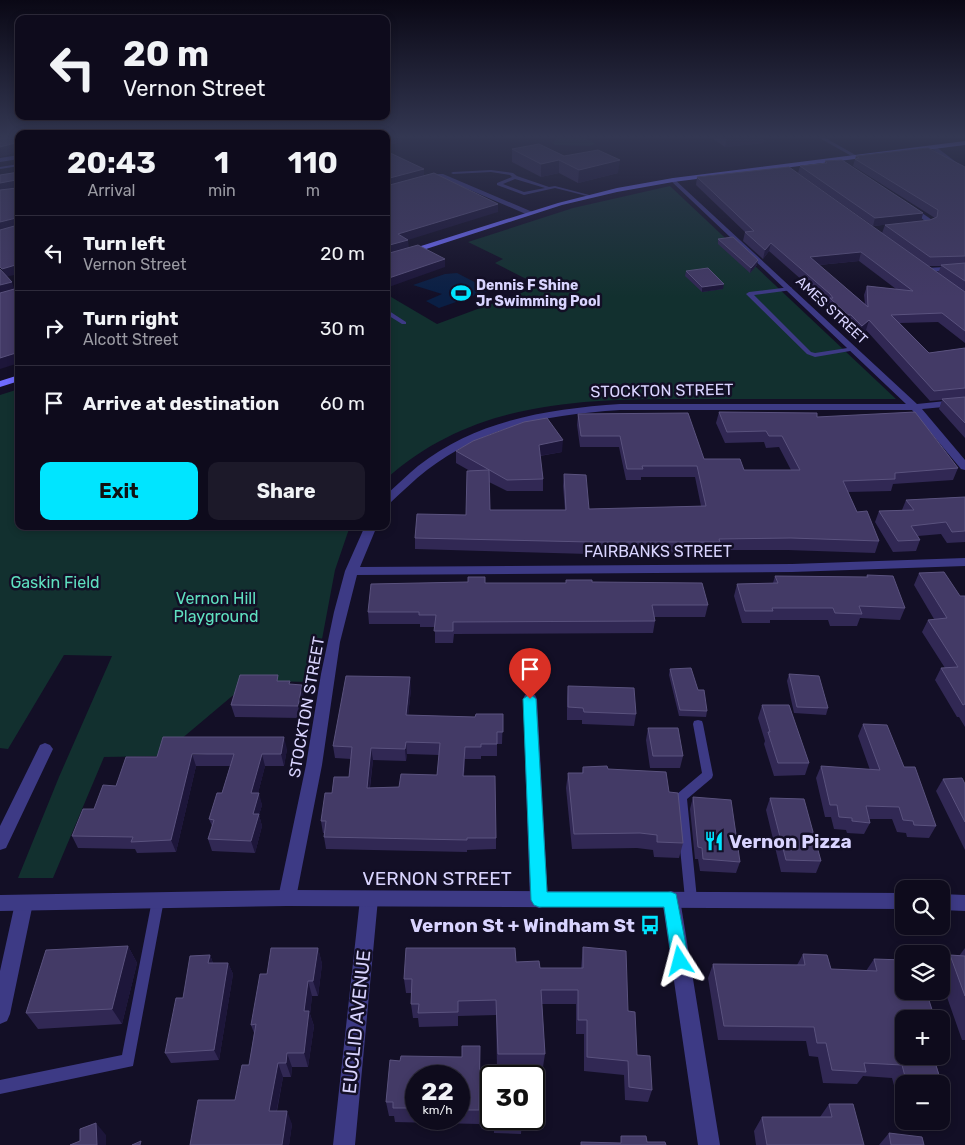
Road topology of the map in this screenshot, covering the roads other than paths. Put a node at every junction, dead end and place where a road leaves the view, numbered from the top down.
1 (475, 189) edge
2 (513, 189) edge
3 (541, 189) edge
4 (561, 189) edge
5 (625, 189) edge
6 (683, 189) edge
7 (591, 196) junction
8 (906, 205) edge
9 (531, 213) junction
10 (907, 226) edge
11 (390, 259) edge
12 (918, 264) edge
13 (965, 268) edge
14 (926, 270) junction
15 (933, 276) edge
16 (790, 289) junction
17 (390, 314) edge
18 (404, 323) dead end
19 (854, 349) junction
20 (15, 379) edge
21 (0, 384) edge
22 (965, 402) edge
23 (915, 407) junction
24 (965, 467) edge
25 (390, 497) edge
26 (369, 530) edge
27 (965, 562) edge
28 (351, 571) junction
29 (530, 699) dead end
30 (698, 724) dead end
31 (45, 749) dead end
32 (0, 843) edge
33 (286, 898) junction
34 (369, 899) junction
35 (671, 899) junction
36 (691, 899) junction
37 (158, 900) junction
38 (539, 900) junction
39 (895, 901) edge
40 (950, 902) edge
41 (0, 903) edge
42 (24, 903) junction
43 (965, 903) edge
44 (0, 1014) edge
45 (0, 1087) edge
46 (344, 1145) edge
47 (709, 1145) edge

1 - 9 street
2 - 3 lane
4 - 7 lane
5 - 7 main road
6 - 16 street, AMES STREET
7 - 9 main road
8 - 10 street
9 - 11 main road
12 - 14 street
13 - 14 street
14 - 15 street
16 - 19 street, AMES STREET
16 - 19 lane
17 - 18 lane
19 - 23 street, AMES STREET
20 - 21 main road
22 - 23 street, STOCKTON STREET
23 - 24 street, AMES STREET
23 - 25 street, STOCKTON STREET
26 - 28 street, STOCKTON STREET
27 - 28 street, FAIRBANKS STREET
28 - 33 street, STOCKTON STREET
29 - 38 street
30 - 36 lane
31 - 32 street
33 - 34 street, VERNON STREET
33 - 37 street, VERNON STREET
34 - 38 street, VERNON STREET
34 - 46 street, EUCLID AVENUE
35 - 36 street, VERNON STREET
35 - 38 street, VERNON STREET
35 - 47 street
36 - 39 street, VERNON STREET
37 - 42 street, VERNON STREET
37 - 45 lane
40 - 43 street
41 - 42 street, VERNON STREET
42 - 44 street

